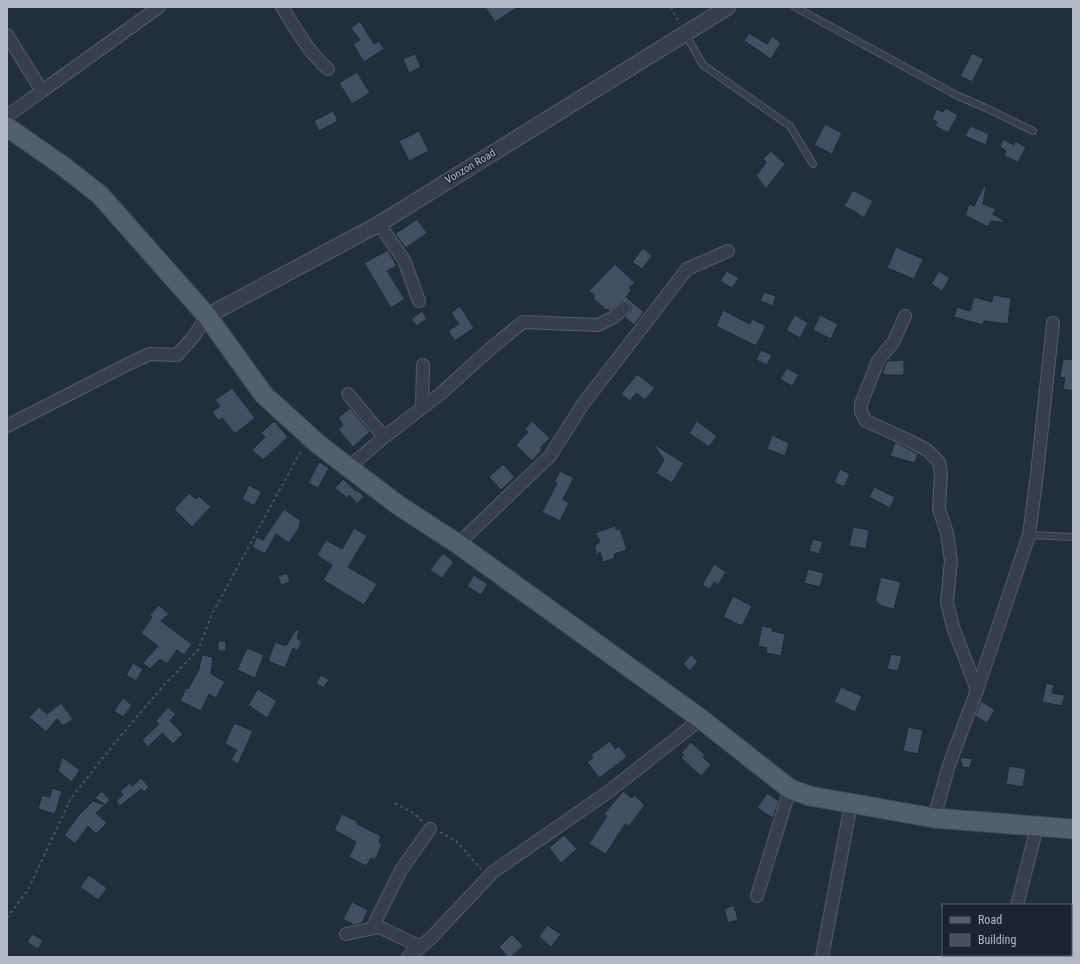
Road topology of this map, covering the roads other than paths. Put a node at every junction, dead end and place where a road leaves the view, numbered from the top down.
1 (159, 7) edge
2 (282, 7) edge
3 (728, 7) edge
4 (795, 7) edge
5 (685, 33) junction
6 (7, 35) edge
7 (328, 69) dead end
8 (42, 92) junction
9 (7, 116) edge
10 (7, 127) edge
11 (1033, 131) dead end
12 (813, 164) dead end
13 (379, 224) junction
14 (728, 251) dead end
15 (419, 301) dead end
16 (624, 308) dead end
17 (207, 316) junction
18 (904, 316) dead end
19 (1053, 323) dead end
20 (423, 365) dead end
21 (348, 394) dead end
22 (422, 407) junction
23 (7, 426) edge
24 (384, 437) junction
25 (348, 468) junction
26 (1029, 535) junction
27 (1073, 537) edge
28 (458, 544) junction
29 (977, 690) junction
30 (701, 719) junction
31 (790, 789) junction
32 (851, 804) junction
33 (934, 818) junction
34 (1037, 827) junction
35 (430, 829) road end
36 (1073, 829) edge
37 (757, 896) dead end
38 (1017, 904) edge
39 (372, 928) junction
40 (346, 934) dead end
41 (416, 953) edge
42 (822, 957) edge

1 - 8 street
2 - 7 street
3 - 5 street, Vonzon Road
4 - 11 lane
5 - 12 lane
5 - 13 street, Vonzon Road
6 - 8 street
8 - 9 street
10 - 17 main road
13 - 15 street
13 - 17 street, Vonzon Road
14 - 28 street
16 - 22 street
17 - 23 street
17 - 25 main road
18 - 29 street
19 - 26 street
20 - 22 street
21 - 24 street
22 - 24 street
24 - 25 street
25 - 28 main road
26 - 27 lane
26 - 29 street
28 - 30 main road
29 - 33 street
30 - 31 main road
30 - 41 street
31 - 32 main road
31 - 37 street
32 - 33 main road
32 - 42 street
33 - 34 main road
34 - 36 main road
34 - 38 street
35 - 39 street
39 - 40 street
39 - 41 street

